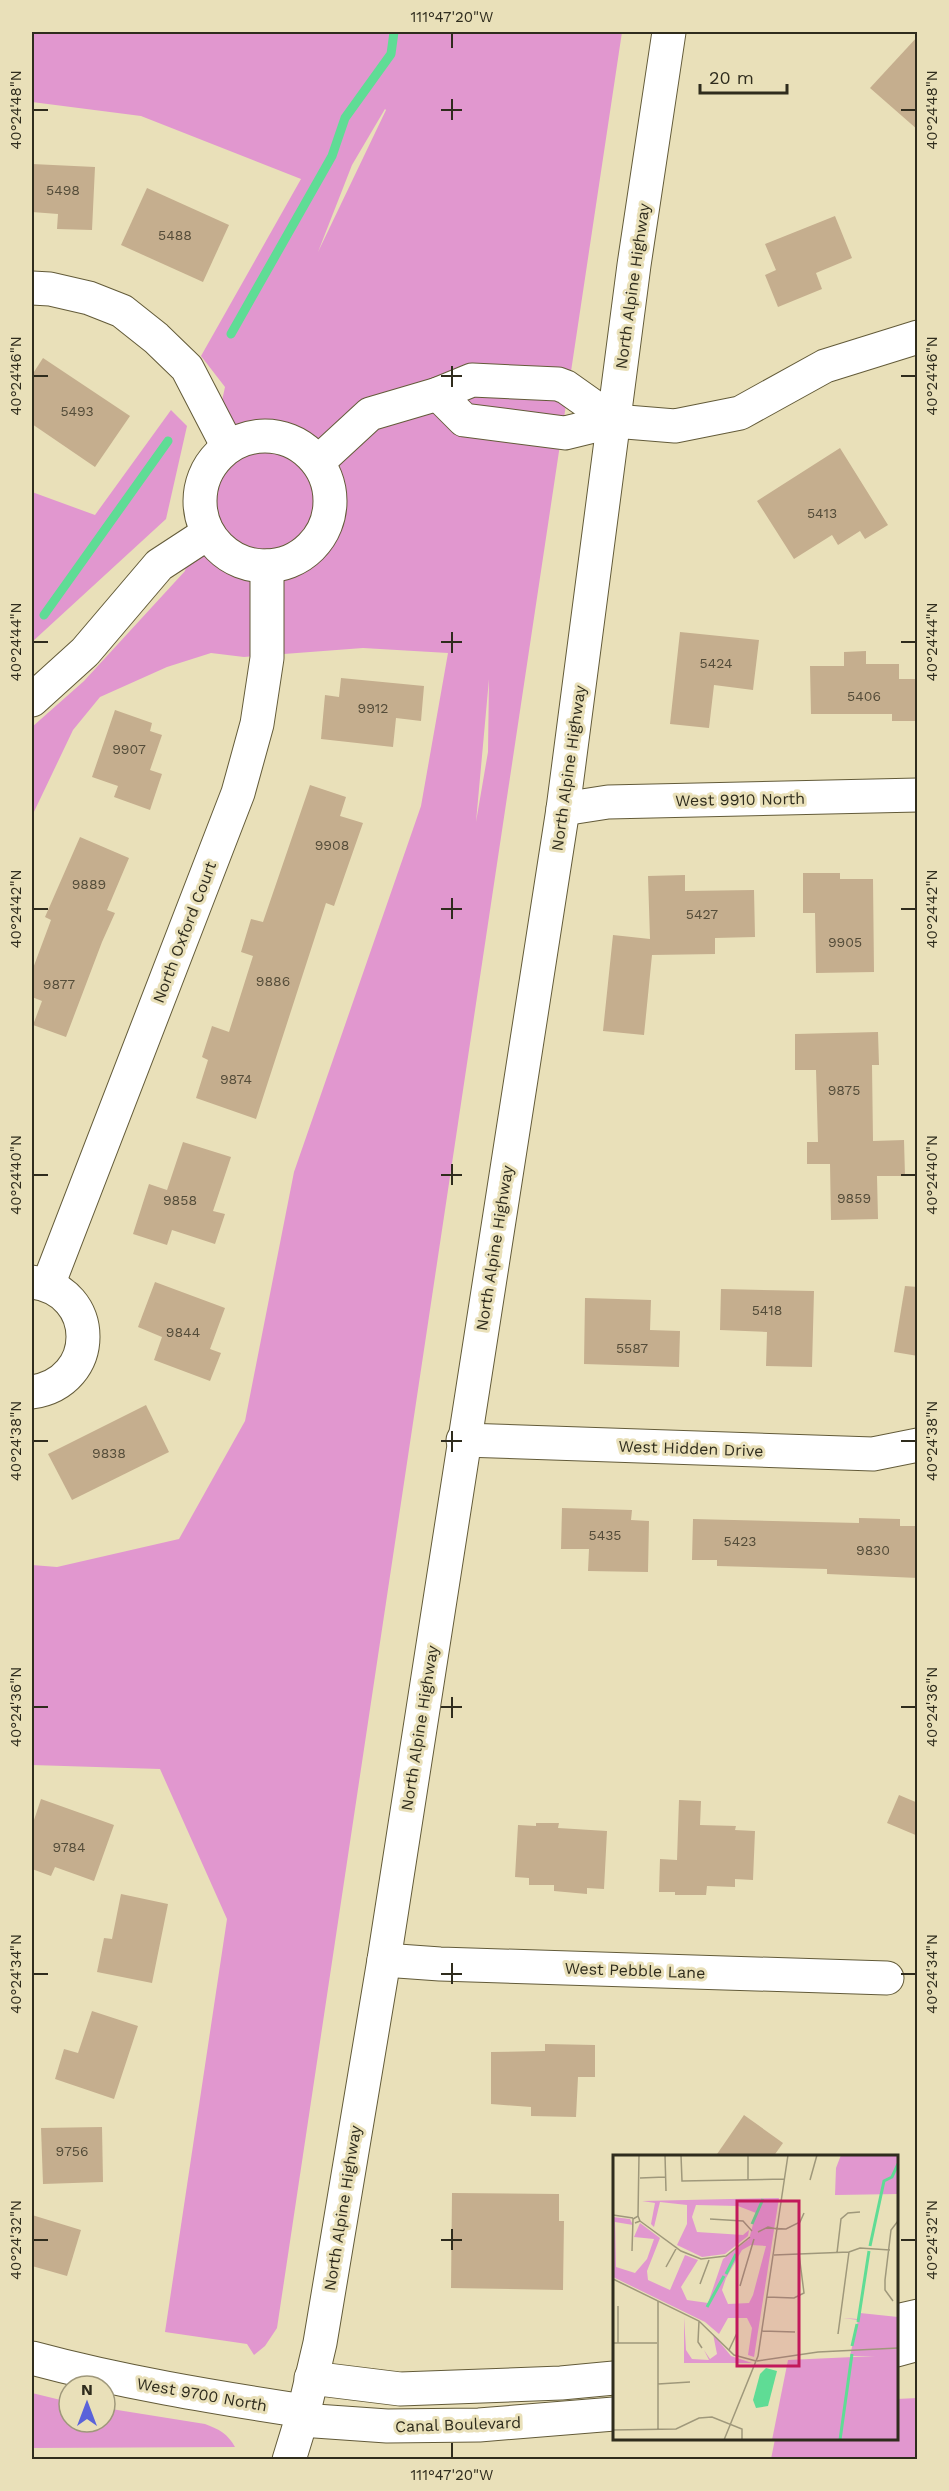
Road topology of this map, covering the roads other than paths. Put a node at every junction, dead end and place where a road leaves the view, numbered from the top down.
1 (669, 32) edge
2 (32, 288) edge
3 (918, 337) edge
4 (438, 394) junction
5 (614, 421) junction
6 (228, 447) junction
7 (318, 462) junction
8 (208, 533) junction
9 (267, 566) junction
10 (32, 700) edge
11 (918, 795) edge
12 (563, 809) junction
13 (40, 1284) edge
14 (32, 1392) edge
15 (463, 1440) junction
16 (918, 1445) edge
17 (384, 1960) junction
18 (886, 1978) dead end
19 (918, 2316) edge
20 (898, 2321) edge
21 (918, 2344) edge
22 (898, 2350) edge
23 (32, 2358) edge
24 (311, 2378) junction
25 (613, 2378) edge
26 (613, 2414) edge
27 (303, 2415) junction
28 (289, 2460) edge

1 - 5 street, North Alpine Highway
2 - 6 street
3 - 5 street
4 - 5 street
4 - 5 street
4 - 7 street
5 - 12 street, North Alpine Highway
6 - 7 street
6 - 8 street
7 - 9 street
8 - 9 street
8 - 10 street
9 - 13 street, North Oxford Court
11 - 12 street, West 9910 North
12 - 15 street, North Alpine Highway
13 - 14 street, North Oxford Court
15 - 16 street, West Hidden Drive
15 - 17 street, North Alpine Highway
17 - 18 street, West Pebble Lane
17 - 24 street, North Alpine Highway
19 - 20 street
21 - 22 street
23 - 27 street, West 9700 North
24 - 25 street
24 - 27 street, North Alpine Highway
26 - 27 street, Canal Boulevard
27 - 28 street, North Alpine Highway

